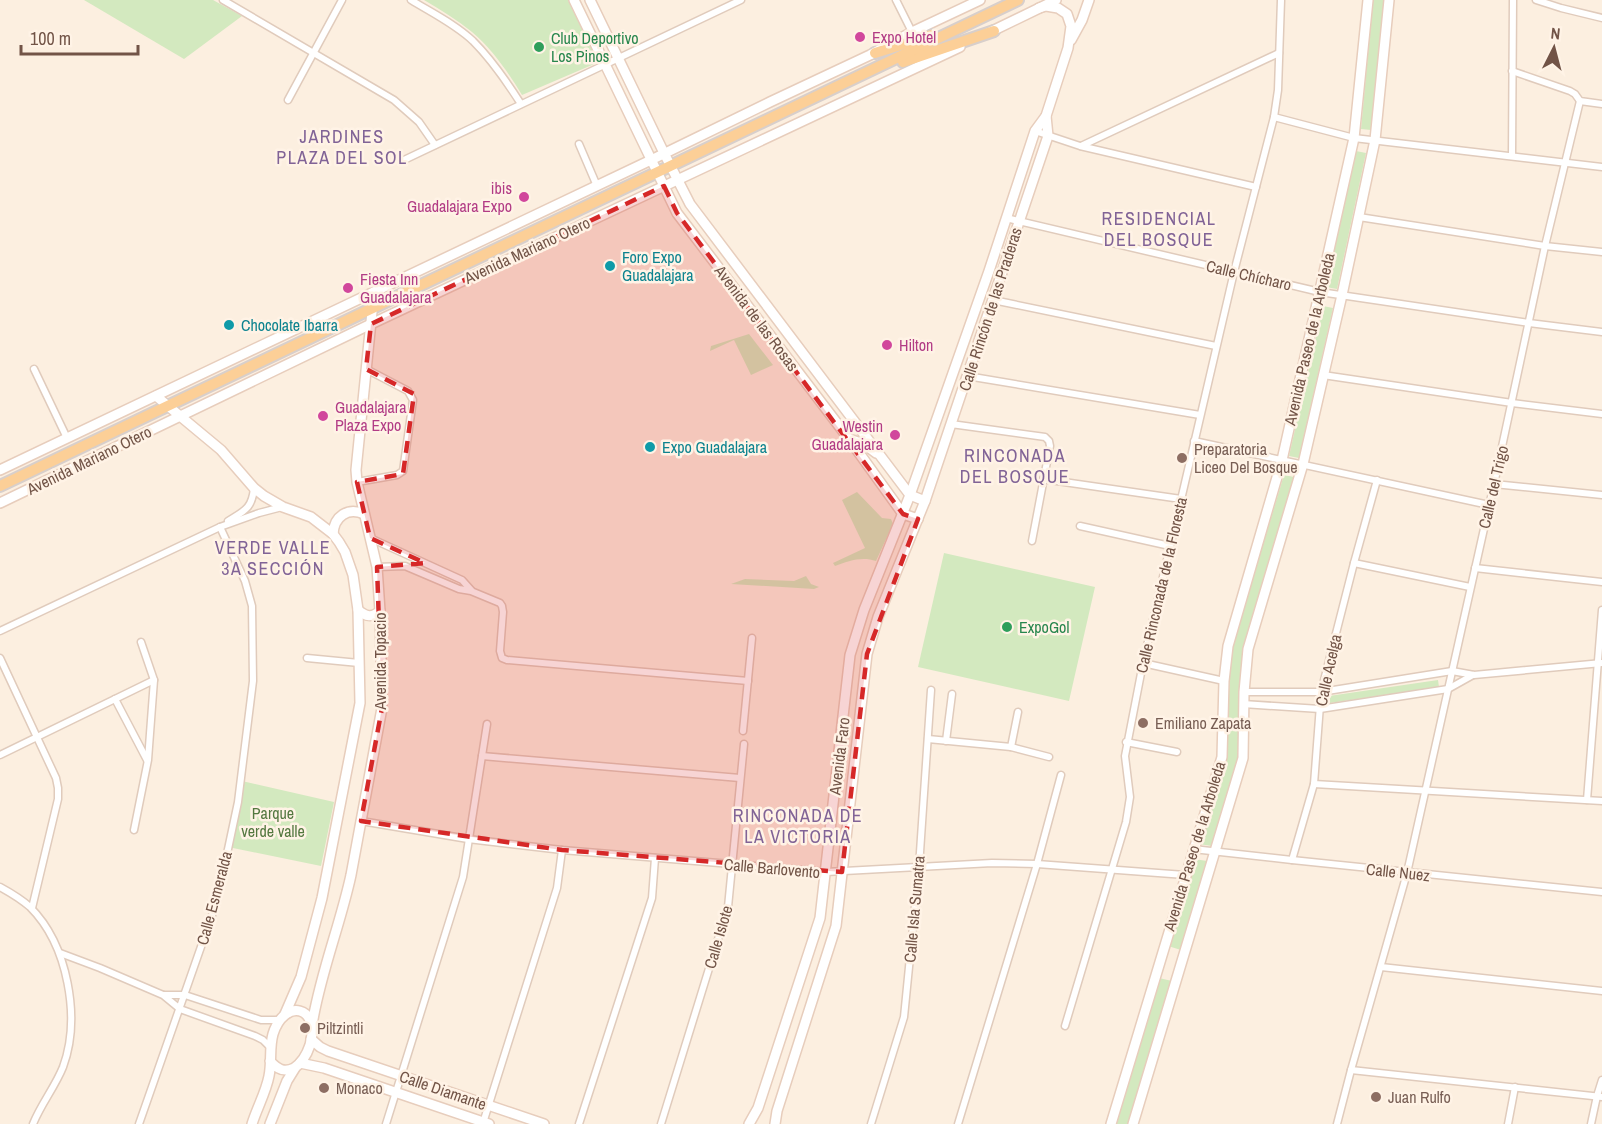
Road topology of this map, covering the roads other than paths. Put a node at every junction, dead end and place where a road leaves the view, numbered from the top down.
1 (223, 0) edge
2 (342, 0) edge
3 (411, 0) edge
4 (574, 0) edge
5 (590, 0) edge
6 (741, 0) edge
7 (896, 0) edge
8 (980, 0) edge
9 (1018, 0) edge
10 (1056, 0) edge
11 (1089, 0) edge
12 (1281, 0) edge
13 (1368, 0) edge
14 (1389, 0) edge
15 (1513, 0) edge
16 (1536, 0) edge
17 (1039, 8) junction
18 (1602, 18) edge
19 (967, 25) junction
20 (994, 31) junction
21 (912, 32) junction
22 (1068, 48) junction
23 (314, 53) junction
24 (875, 53) junction
25 (1279, 53) junction
26 (618, 58) junction
27 (606, 64) junction
28 (1512, 70) junction
29 (857, 77) junction
30 (288, 100) dead end
31 (1580, 101) junction
32 (521, 104) junction
33 (1602, 104) edge
34 (1046, 116) junction
35 (1274, 117) junction
36 (1035, 131) junction
37 (1048, 136) junction
38 (1354, 138) junction
39 (1375, 140) junction
40 (579, 144) dead end
41 (435, 146) junction
42 (1080, 146) junction
43 (664, 153) junction
44 (1512, 156) junction
45 (404, 160) dead end
46 (651, 160) junction
47 (1565, 162) junction
48 (670, 166) junction
49 (1602, 167) edge
50 (658, 173) junction
51 (677, 179) junction
52 (597, 186) junction
53 (664, 186) junction
54 (1256, 187) junction
55 (1359, 217) junction
56 (1006, 218) junction
57 (1019, 221) junction
58 (1545, 246) junction
59 (1602, 252) edge
60 (1234, 272) junction
61 (374, 292) junction
62 (1320, 292) junction
63 (1342, 295) junction
64 (993, 300) junction
65 (373, 309) junction
66 (1529, 323) junction
67 (372, 324) junction
68 (1602, 332) edge
69 (1216, 346) junction
70 (34, 369) dead end
71 (366, 369) junction
72 (1323, 375) junction
73 (968, 376) junction
74 (156, 396) junction
75 (1512, 403) junction
76 (167, 406) junction
77 (1602, 414) edge
78 (1200, 415) junction
79 (180, 416) junction
80 (951, 424) junction
81 (67, 438) junction
82 (849, 439) junction
83 (1194, 441) junction
84 (883, 457) junction
85 (1282, 460) junction
86 (1303, 465) junction
87 (0, 470) edge
88 (1043, 478) junction
89 (1377, 480) junction
90 (357, 482) junction
91 (1494, 484) junction
92 (0, 486) edge
93 (254, 488) junction
94 (910, 495) junction
95 (1602, 495) edge
96 (1181, 499) junction
97 (925, 501) junction
98 (0, 503) edge
99 (1489, 505) junction
100 (283, 507) junction
101 (364, 514) junction
102 (903, 514) junction
103 (918, 519) junction
104 (1080, 526) dead end
105 (220, 527) junction
106 (333, 534) junction
107 (370, 538) junction
108 (1032, 541) dead end
109 (1170, 546) junction
110 (1354, 563) junction
111 (377, 567) junction
112 (1475, 568) junction
113 (1602, 582) edge
114 (1470, 587) junction
115 (471, 591) junction
116 (358, 610) junction
117 (380, 610) junction
118 (1602, 610) edge
119 (0, 631) edge
120 (752, 638) dead end
121 (141, 642) dead end
122 (0, 658) edge
123 (307, 658) dead end
124 (359, 663) junction
125 (1143, 663) junction
126 (1600, 664) edge
127 (1452, 671) junction
128 (1474, 675) junction
129 (154, 680) junction
130 (748, 681) junction
131 (1224, 681) junction
132 (1448, 689) junction
133 (931, 690) dead end
134 (1244, 692) junction
135 (1321, 692) junction
136 (952, 694) dead end
137 (115, 699) junction
138 (1244, 704) junction
139 (1320, 709) junction
140 (1018, 712) dead end
141 (487, 724) dead end
142 (743, 731) dead end
143 (38, 737) junction
144 (928, 739) junction
145 (946, 741) junction
146 (1126, 742) junction
147 (744, 744) dead end
148 (1011, 747) junction
149 (1177, 752) dead end
150 (0, 755) edge
151 (482, 756) junction
152 (1048, 757) dead end
153 (148, 760) junction
154 (1061, 776) dead end
155 (740, 778) junction
156 (1314, 784) junction
157 (1426, 790) junction
158 (1587, 800) junction
159 (1602, 801) edge
160 (361, 821) junction
161 (134, 830) dead end
162 (468, 839) junction
163 (1193, 849) junction
164 (562, 850) junction
165 (1215, 851) junction
166 (655, 858) junction
167 (1292, 861) junction
168 (732, 864) junction
169 (1036, 864) junction
170 (919, 867) junction
171 (1112, 870) junction
172 (825, 872) junction
173 (842, 872) junction
174 (1407, 873) junction
175 (1185, 875) junction
176 (0, 887) edge
177 (1602, 892) edge
178 (32, 909) junction
179 (60, 954) junction
180 (1381, 967) junction
181 (1602, 991) edge
182 (163, 995) junction
183 (185, 995) junction
184 (180, 1009) junction
185 (283, 1017) junction
186 (312, 1025) junction
187 (1065, 1026) dead end
188 (311, 1040) junction
189 (270, 1047) junction
190 (270, 1061) junction
191 (297, 1065) junction
192 (1351, 1070) junction
193 (401, 1075) junction
194 (1602, 1080) edge
195 (1515, 1087) junction
196 (396, 1092) junction
197 (1599, 1096) edge
198 (489, 1105) junction
199 (485, 1123) edge
200 (33, 1124) edge
201 (140, 1124) edge
202 (252, 1124) edge
203 (270, 1124) edge
204 (386, 1124) edge
205 (544, 1124) edge
206 (579, 1124) edge
207 (661, 1124) edge
208 (749, 1124) edge
209 (775, 1124) edge
210 (871, 1124) edge
211 (958, 1124) edge
212 (1111, 1124) edge
213 (1133, 1124) edge
214 (1337, 1124) edge
215 (1508, 1124) edge
216 (1591, 1124) edge

1 - 23 street
2 - 23 street
3 - 32 street
4 - 27 street, Avenida de las Rosas
5 - 26 street, Avenida de las Rosas
6 - 26 street
7 - 21 street
8 - 21 street, Avenida Mariano Otero
9 - 19 main road, Avenida Mariano Otero
10 - 17 street, Avenida Mariano Otero
11 - 22 street, Calle Rincón de las Praderas
12 - 25 street, Calle Rinconada de la Floresta
13 - 38 street, Avenida Paseo de la Arboleda
14 - 39 street, Avenida Paseo de la Arboleda
15 - 28 street
16 - 18 street
17 - 20 street, Avenida Mariano Otero
17 - 22 street, Calle Rincón de las Praderas
19 - 24 main road
19 - 29 main road, Avenida Mariano Otero
20 - 29 main road
20 - 51 street, Avenida Mariano Otero
21 - 24 street, Avenida Mariano Otero
22 - 34 street, Calle Rincón de las Praderas
23 - 30 street
23 - 41 street
24 - 43 street, Avenida Mariano Otero
25 - 35 street, Calle Rinconada de la Floresta
25 - 42 street
26 - 27 street
26 - 43 street, Avenida de las Rosas
27 - 32 street
27 - 46 street, Avenida de las Rosas
28 - 31 street
28 - 44 street
29 - 48 main road, Avenida Mariano Otero
31 - 33 street
31 - 47 street, Calle del Trigo
32 - 41 street
34 - 36 street, Calle Rincón de las Praderas
34 - 37 street, Calle Rincón de las Praderas
35 - 38 street
35 - 54 street, Calle Rinconada de la Floresta
36 - 37 street
36 - 56 street, Calle Rincón de las Praderas
37 - 42 street
37 - 57 street, Calle Rincón de las Praderas
38 - 39 street
38 - 62 street, Avenida Paseo de la Arboleda
39 - 44 street
39 - 55 street, Avenida Paseo de la Arboleda
40 - 52 street
41 - 45 street
42 - 54 street
43 - 46 street, Avenida Mariano Otero
43 - 48 street, Avenida de las Rosas
44 - 47 street
46 - 50 street, Avenida de las Rosas
46 - 52 street, Avenida Mariano Otero
47 - 49 street
47 - 58 street, Calle del Trigo
48 - 50 main road, Avenida Mariano Otero
48 - 51 street, Avenida de las Rosas
50 - 53 street, Avenida de las Rosas
50 - 65 main road, Avenida Mariano Otero
51 - 53 street, Avenida Mariano Otero
51 - 84 street, Avenida de las Rosas
52 - 61 street, Avenida Mariano Otero
53 - 67 street, Avenida Mariano Otero
53 - 82 street, Avenida de las Rosas
54 - 60 street, Calle Rinconada de la Floresta
55 - 58 street
55 - 63 street, Avenida Paseo de la Arboleda
56 - 57 street, Calle Chícharo
56 - 94 street, Calle Rincón de las Praderas
57 - 60 street, Calle Chícharo
57 - 64 street, Calle Rincón de las Praderas
58 - 59 street
58 - 66 street, Calle del Trigo
60 - 62 street, Calle Chícharo
60 - 69 street, Calle Rinconada de la Floresta
61 - 65 street, Avenida Topacio
61 - 74 street, Avenida Mariano Otero
62 - 63 street, Calle Chícharo
62 - 85 street, Avenida Paseo de la Arboleda
63 - 66 street, Calle Chícharo
63 - 72 street, Avenida Paseo de la Arboleda
64 - 69 street
64 - 73 street, Calle Rincón de las Praderas
65 - 67 street, Avenida Topacio
65 - 76 main road, Avenida Mariano Otero
66 - 68 street, Calle Chícharo
66 - 75 street, Calle del Trigo
67 - 71 street, Avenida Topacio
67 - 79 street, Avenida Mariano Otero
69 - 78 street, Calle Rinconada de la Floresta
70 - 81 street
71 - 90 street, Avenida Topacio
71 - 90 street
72 - 75 street
72 - 86 street, Avenida Paseo de la Arboleda
73 - 78 street
73 - 80 street, Calle Rincón de las Praderas
74 - 76 street, Avenida Topacio
74 - 81 street, Avenida Mariano Otero
75 - 77 street
75 - 91 street, Calle del Trigo
76 - 79 street, Avenida Topacio
76 - 92 main road, Avenida Mariano Otero
78 - 83 street, Calle Rinconada de la Floresta
79 - 93 street, Avenida Topacio
79 - 98 street, Avenida Mariano Otero
80 - 88 street
80 - 97 street, Calle Rincón de las Praderas
81 - 87 street, Avenida Mariano Otero
82 - 84 street
82 - 102 street, Avenida de las Rosas
83 - 85 street
83 - 96 street, Calle Rinconada de la Floresta
84 - 94 street, Avenida de las Rosas
85 - 86 street
85 - 131 street, Avenida Paseo de la Arboleda
86 - 89 street
86 - 134 street, Avenida Paseo de la Arboleda
88 - 96 street
88 - 108 street
89 - 99 street
89 - 110 street, Calle Acelga
90 - 101 street, Avenida Topacio
91 - 95 street
91 - 99 street, Calle del Trigo
93 - 100 street, Avenida Topacio
93 - 105 street
94 - 97 street
94 - 102 street, Avenida Faro
96 - 109 street, Calle Rinconada de la Floresta
97 - 103 street, Avenida Faro
99 - 112 street, Calle del Trigo
100 - 105 street
100 - 106 street, Avenida Topacio
101 - 106 street
101 - 107 street, Avenida Topacio
102 - 103 street
102 - 172 street, Avenida Faro
103 - 173 street, Avenida Faro
104 - 109 street
105 - 119 street
105 - 183 street, Calle Esmeralda
106 - 116 street, Avenida Topacio
107 - 111 street, Avenida Topacio
107 - 115 street
109 - 125 street, Calle Rinconada de la Floresta
110 - 114 street
110 - 135 street, Calle Acelga
111 - 115 street
111 - 117 street, Avenida Topacio
112 - 113 street
112 - 114 street, Calle del Trigo
114 - 127 street, Calle del Trigo
115 - 130 street
116 - 117 street
116 - 124 street, Avenida Topacio
117 - 160 street, Avenida Topacio
118 - 126 street
120 - 130 street
121 - 129 street
122 - 143 street
123 - 124 street
124 - 185 street, Avenida Topacio
125 - 131 street
125 - 146 street, Calle Rinconada de la Floresta
126 - 128 street
126 - 158 street
127 - 128 street
127 - 132 street, Calle del Trigo
127 - 135 street
128 - 132 street
129 - 137 street
129 - 153 street
130 - 142 street
131 - 163 street, Avenida Paseo de la Arboleda
132 - 139 street
132 - 157 street, Calle del Trigo
133 - 144 street, Calle Isla Sumatra
134 - 135 street
134 - 138 street, Avenida Paseo de la Arboleda
135 - 139 street, Calle Acelga
136 - 145 street
137 - 143 street
137 - 153 street
138 - 139 street
138 - 165 street, Avenida Paseo de la Arboleda
139 - 156 street, Calle Acelga
140 - 148 street
141 - 151 street
143 - 150 street
143 - 178 street
144 - 145 street
144 - 170 street, Calle Isla Sumatra
145 - 148 street
146 - 149 street
146 - 171 street, Calle Rinconada de la Floresta
147 - 155 street, Calle Islote
148 - 152 street
151 - 155 street
151 - 162 street
153 - 161 street
154 - 169 street
155 - 168 street, Calle Islote
156 - 157 street
156 - 167 street, Calle Acelga
157 - 158 street
157 - 174 street, Calle del Trigo
158 - 159 street
160 - 162 street, Calle Barlovento
160 - 186 street, Avenida Topacio
162 - 164 street, Calle Barlovento
162 - 193 street
163 - 165 street, Calle Nuez
163 - 175 street, Avenida Paseo de la Arboleda
164 - 166 street, Calle Barlovento
164 - 198 street
165 - 167 street, Calle Nuez
165 - 213 street, Avenida Paseo de la Arboleda
166 - 168 street, Calle Barlovento
166 - 206 street
167 - 174 street, Calle Nuez
168 - 172 street, Calle Barlovento
168 - 207 street, Calle Islote
169 - 170 street, Calle Barlovento
169 - 171 street, Calle Barlovento
169 - 211 street
170 - 173 street, Calle Barlovento
170 - 210 street, Calle Isla Sumatra
171 - 175 street, Calle Barlovento
171 - 187 street, Calle Rinconada de la Floresta
172 - 173 street, Calle Barlovento
172 - 208 street, Avenida Faro
173 - 209 street, Avenida Faro
174 - 177 street, Calle Nuez
174 - 180 street, Calle del Trigo
175 - 212 street, Avenida Paseo de la Arboleda
176 - 178 street
178 - 179 street
179 - 182 street
179 - 200 street
180 - 181 street
180 - 192 street, Calle del Trigo
182 - 183 street
182 - 184 street
183 - 184 street, Calle Esmeralda
183 - 185 street
184 - 189 street
184 - 201 street, Calle Esmeralda
185 - 186 street
185 - 189 street
186 - 188 street
188 - 191 street
188 - 193 street, Calle Diamante
189 - 190 street
190 - 191 street
190 - 202 street
191 - 196 street, Calle Diamante
191 - 203 street
192 - 195 street
192 - 214 street, Calle del Trigo
193 - 196 street
193 - 198 street, Calle Diamante
194 - 197 street
195 - 197 street
195 - 215 street
196 - 199 street, Calle Diamante
196 - 204 street
197 - 216 street
198 - 199 street
198 - 205 street, Calle Diamante

